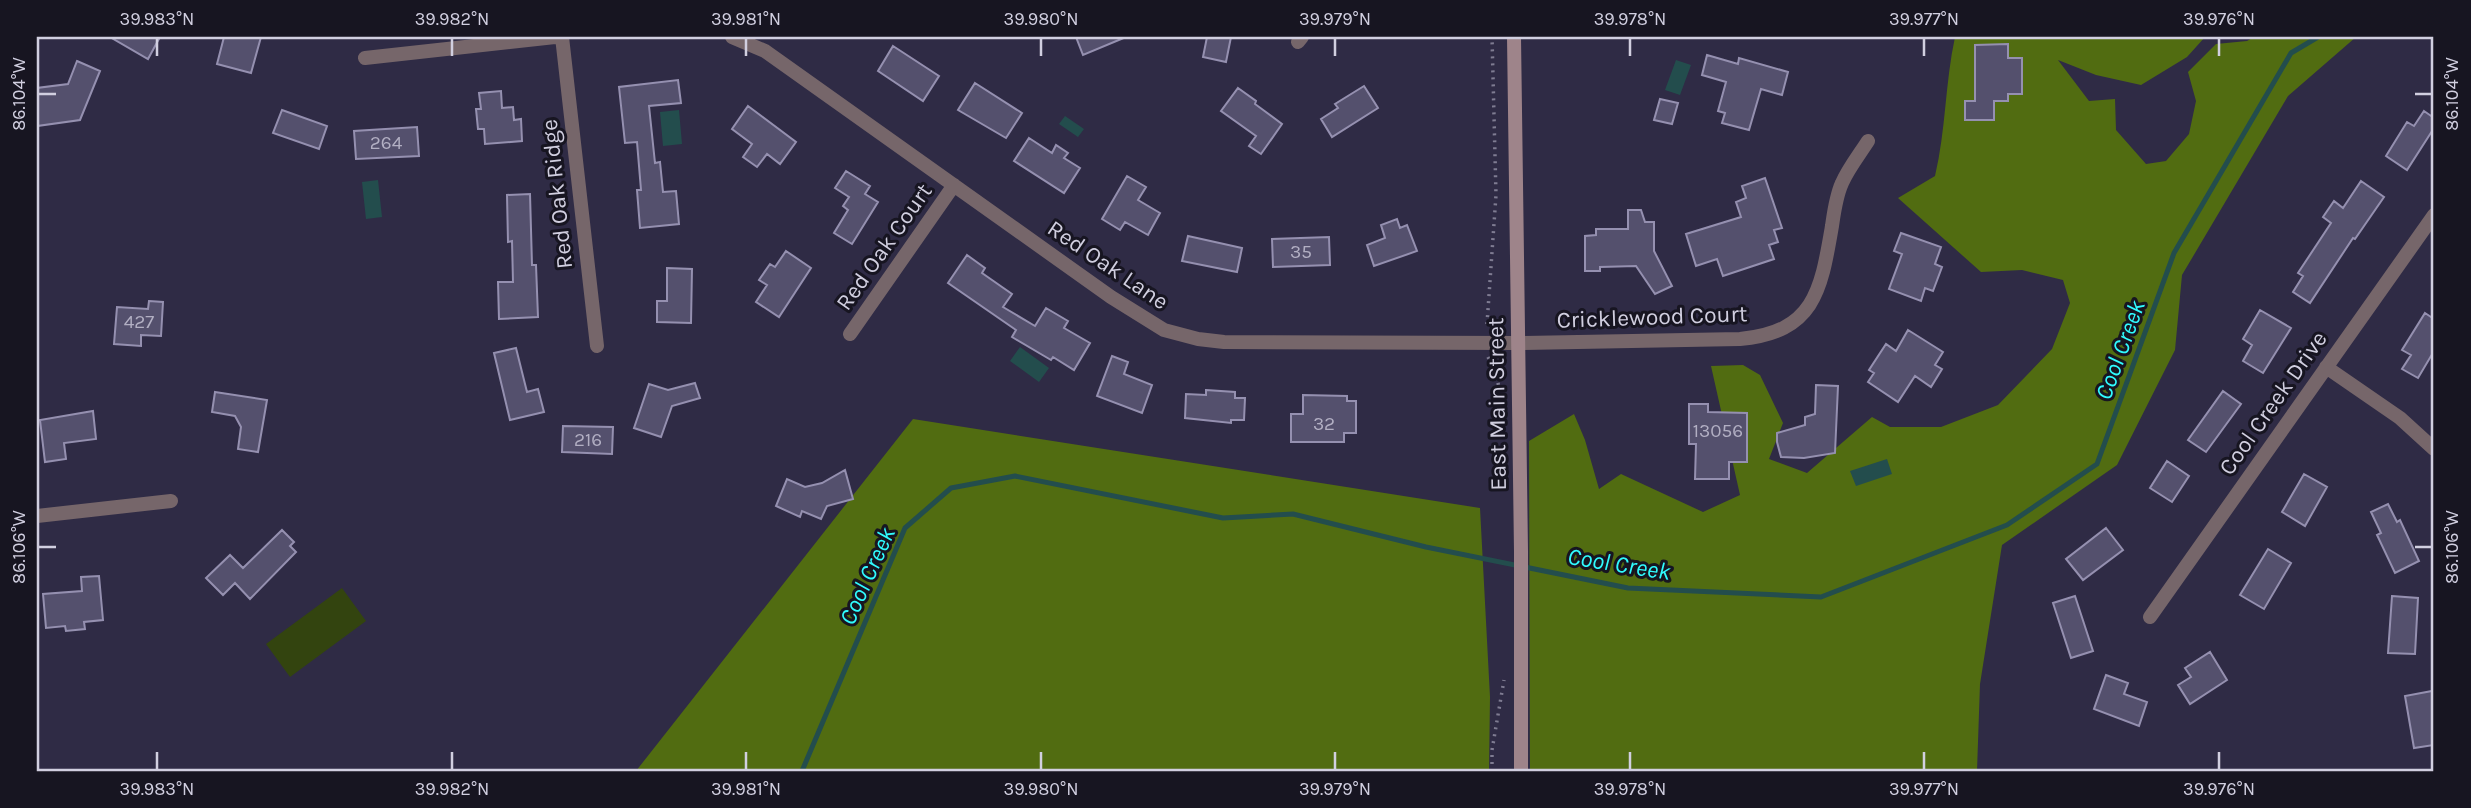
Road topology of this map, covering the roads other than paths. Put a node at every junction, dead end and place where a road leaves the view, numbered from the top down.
1 (555, 37) edge
2 (562, 37) edge
3 (732, 37) edge
4 (1514, 37) edge
5 (365, 58) dead end
6 (1868, 141) dead end
7 (954, 185) junction
8 (2434, 215) edge
9 (850, 334) dead end
10 (1519, 343) junction
11 (597, 346) dead end
12 (2326, 367) junction
13 (2434, 449) edge
14 (171, 500) dead end
15 (37, 516) edge
16 (2150, 617) dead end
17 (1521, 771) edge

1 - 5 street
2 - 11 street, Red Oak Ridge
3 - 7 street, Red Oak Lane
4 - 10 main road, East Main Street
6 - 10 street, Cricklewood Court
7 - 9 street, Red Oak Court
7 - 10 street, Red Oak Lane
8 - 12 street, Cool Creek Drive
10 - 17 main road, East Main Street
12 - 13 street
12 - 16 street, Cool Creek Drive
14 - 15 street

